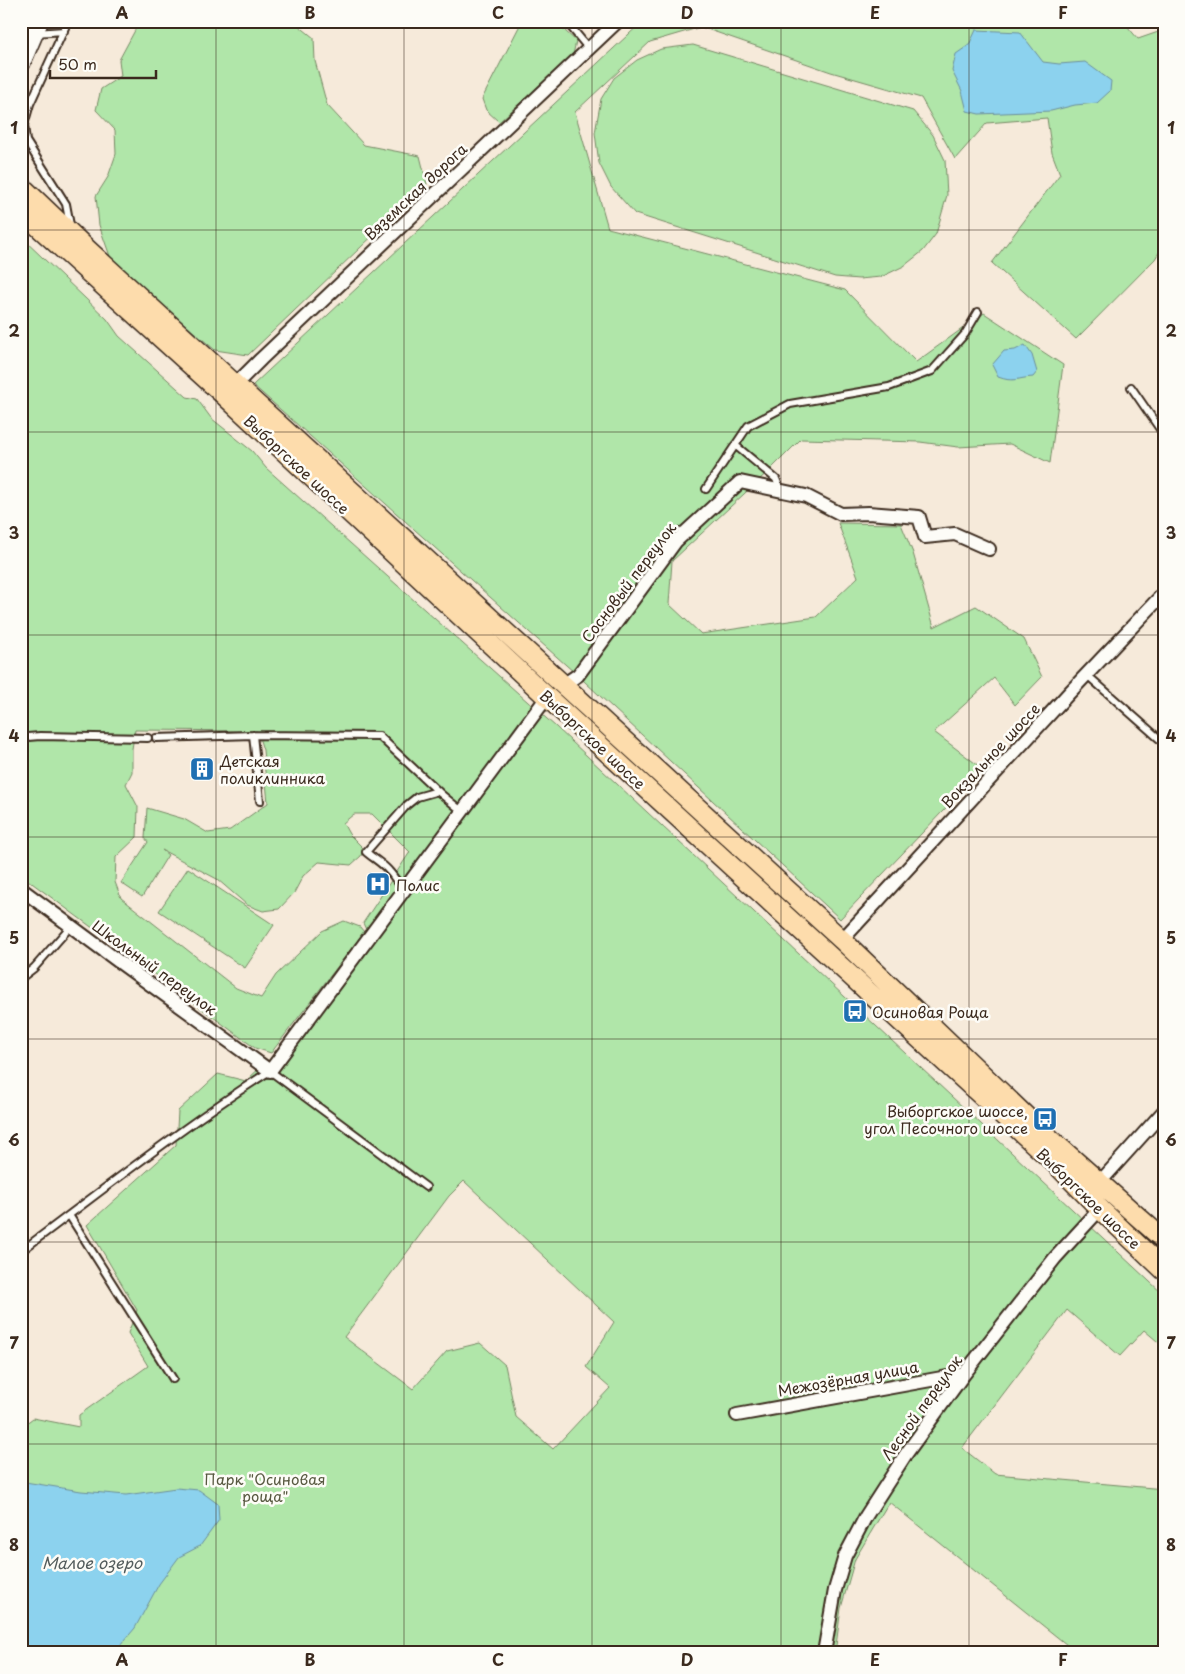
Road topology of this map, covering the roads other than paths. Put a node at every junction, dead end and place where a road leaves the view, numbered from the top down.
1 (68, 21) edge
2 (566, 21) edge
3 (618, 21) edge
4 (30, 28) edge
5 (64, 31) junction
6 (589, 49) junction
7 (21, 63) edge
8 (21, 186) edge
9 (21, 211) edge
10 (72, 236) junction
11 (978, 312) dead end
12 (235, 385) junction
13 (1130, 387) dead end
14 (1164, 435) edge
15 (735, 445) junction
16 (706, 489) dead end
17 (781, 491) junction
18 (989, 549) dead end
19 (1164, 593) edge
20 (1086, 674) junction
21 (563, 684) junction
22 (548, 697) junction
23 (253, 735) junction
24 (148, 738) dead end
25 (156, 738) dead end
26 (21, 740) edge
27 (1164, 743) edge
28 (438, 791) junction
29 (260, 801) dead end
30 (463, 812) junction
31 (21, 889) edge
32 (405, 889) junction
33 (70, 926) junction
34 (842, 940) junction
35 (21, 978) edge
36 (270, 1071) junction
37 (1164, 1111) edge
38 (1100, 1182) junction
39 (426, 1187) dead end
40 (1100, 1209) junction
41 (69, 1215) junction
42 (1164, 1240) edge
43 (21, 1252) edge
44 (1164, 1270) edge
45 (964, 1374) junction
46 (172, 1379) dead end
47 (737, 1415) dead end
48 (824, 1653) edge

1 - 5 lane
2 - 6 lane
3 - 6 street, Вяземская дорога
4 - 5 lane
4 - 7 main road
5 - 10 lane
6 - 12 street, Вяземская дорога
8 - 10 main road, Выборгское шоссе
9 - 22 main road, Выборгское шоссе
10 - 12 main road, Выборгское шоссе
11 - 15 lane
12 - 21 main road, Выборгское шоссе
13 - 14 lane
15 - 16 lane
15 - 17 lane
17 - 18 street, Сосновый переулок
17 - 21 street, Сосновый переулок
19 - 20 street, Вокзальное шоссе
20 - 27 lane
20 - 34 street, Вокзальное шоссе
21 - 34 main road, Выборгское шоссе
22 - 30 street
22 - 40 main road, Выборгское шоссе
23 - 25 lane
23 - 28 lane
23 - 29 lane
24 - 26 lane
28 - 30 lane
28 - 32 lane
30 - 32 street
31 - 33 street, Школьный переулок
32 - 36 street
33 - 35 lane
33 - 36 street, Школьный переулок
34 - 38 main road, Выборгское шоссе
36 - 39 lane
36 - 41 lane
37 - 38 street
38 - 42 main road, Выборгское шоссе
40 - 44 main road, Выборгское шоссе
40 - 45 street, Лесной переулок
41 - 43 lane
41 - 46 lane
45 - 47 street, Межозёрная улица
45 - 48 street, Лесной переулок

